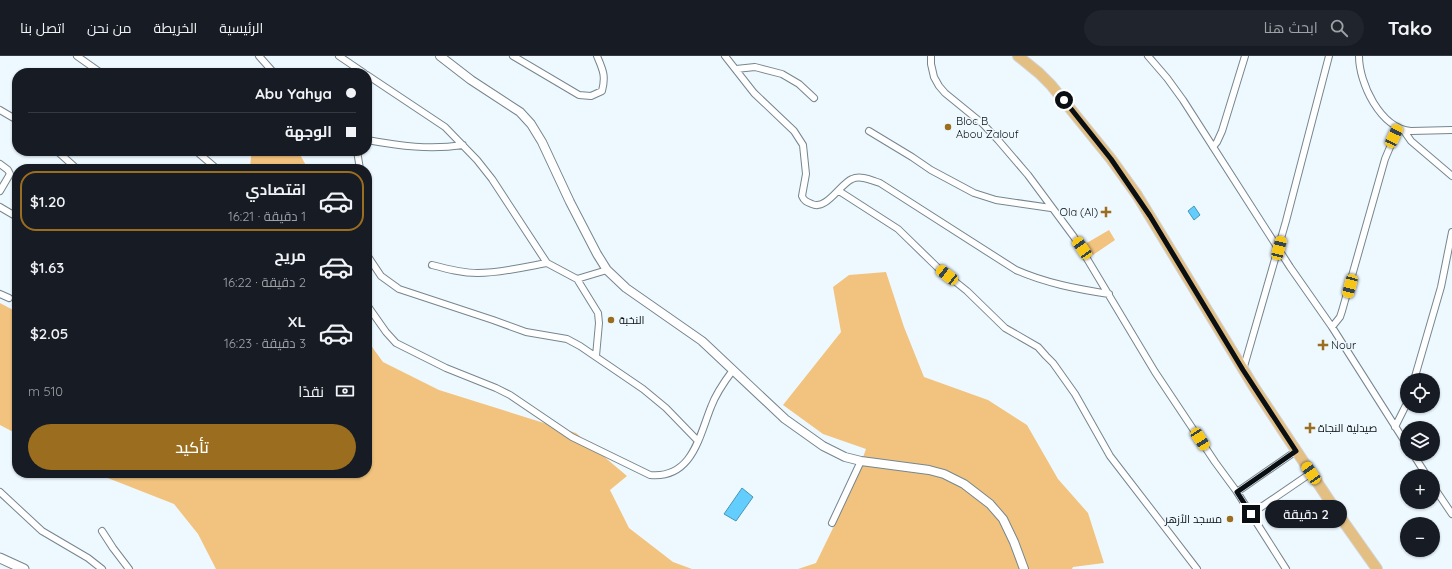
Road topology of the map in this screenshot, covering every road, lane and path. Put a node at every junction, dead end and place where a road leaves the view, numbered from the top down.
1 (77, 56) edge
2 (259, 56) edge
3 (339, 56) edge
4 (440, 56) edge
5 (513, 56) edge
6 (597, 56) edge
7 (725, 56) edge
8 (931, 56) edge
9 (1018, 56) edge
10 (1245, 56) edge
11 (1328, 56) edge
12 (1364, 56) edge
13 (1153, 58) edge
14 (1359, 59) edge
15 (95, 68) edge
16 (270, 68) edge
17 (357, 68) edge
18 (736, 69) junction
19 (372, 78) edge
20 (814, 98) dead end
21 (0, 110) edge
22 (12, 117) edge
23 (1401, 129) junction
24 (1452, 130) edge
25 (869, 131) dead end
26 (372, 141) edge
27 (463, 145) junction
28 (1213, 147) junction
29 (63, 156) edge
30 (202, 156) edge
31 (0, 164) edge
32 (71, 164) edge
33 (211, 164) edge
34 (1452, 176) edge
35 (0, 191) edge
36 (839, 191) junction
37 (0, 208) edge
38 (1051, 208) junction
39 (12, 214) edge
40 (1452, 232) edge
41 (1279, 248) junction
42 (372, 262) edge
43 (547, 263) junction
44 (432, 265) dead end
45 (608, 270) junction
46 (577, 279) junction
47 (0, 294) edge
48 (1109, 294) junction
49 (9, 298) dead end
50 (372, 312) edge
51 (1332, 327) junction
52 (596, 356) junction
53 (732, 370) junction
54 (1243, 370) junction
55 (1416, 373) edge
56 (1402, 413) edge
57 (1395, 427) junction
58 (1400, 434) edge
59 (698, 441) junction
60 (1296, 451) junction
61 (860, 461) junction
62 (1311, 473) junction
63 (0, 492) edge
64 (1237, 492) junction
65 (1440, 496) edge
66 (1251, 514) junction
67 (1452, 514) edge
68 (832, 523) dead end
69 (102, 531) dead end
70 (0, 558) edge
71 (1283, 568) edge
72 (24, 569) edge
73 (102, 569) edge
74 (129, 569) edge
75 (1024, 569) edge
76 (1198, 569) edge
77 (1377, 569) edge

1 - 15 street
2 - 16 street
3 - 17 street
4 - 45 street
5 - 6 street
7 - 18 street
8 - 38 street
9 - 54 main road
10 - 28 street
11 - 41 street
12 - 14 street
13 - 28 street
14 - 23 street
18 - 20 street
18 - 36 street
19 - 27 street
21 - 22 street
23 - 24 street
23 - 34 street
23 - 51 street
25 - 38 street
26 - 27 street
27 - 43 street
28 - 41 street
29 - 32 street
30 - 33 street
31 - 35 street
36 - 48 street
36 - 76 street
37 - 39 street
38 - 48 street
40 - 55 street
41 - 51 street
41 - 54 street
42 - 52 street
43 - 44 street
43 - 46 street
45 - 46 street
45 - 53 street
46 - 52 street
47 - 49 street
48 - 64 street
50 - 59 street
51 - 57 street
52 - 59 street
53 - 59 street
53 - 61 street
54 - 60 main road
56 - 57 street
57 - 58 street
60 - 62 main road
60 - 64 street
61 - 68 street
61 - 75 street
62 - 66 street
62 - 77 main road
63 - 73 street
64 - 66 street
65 - 67 street
66 - 71 street
69 - 74 street
70 - 72 main road

